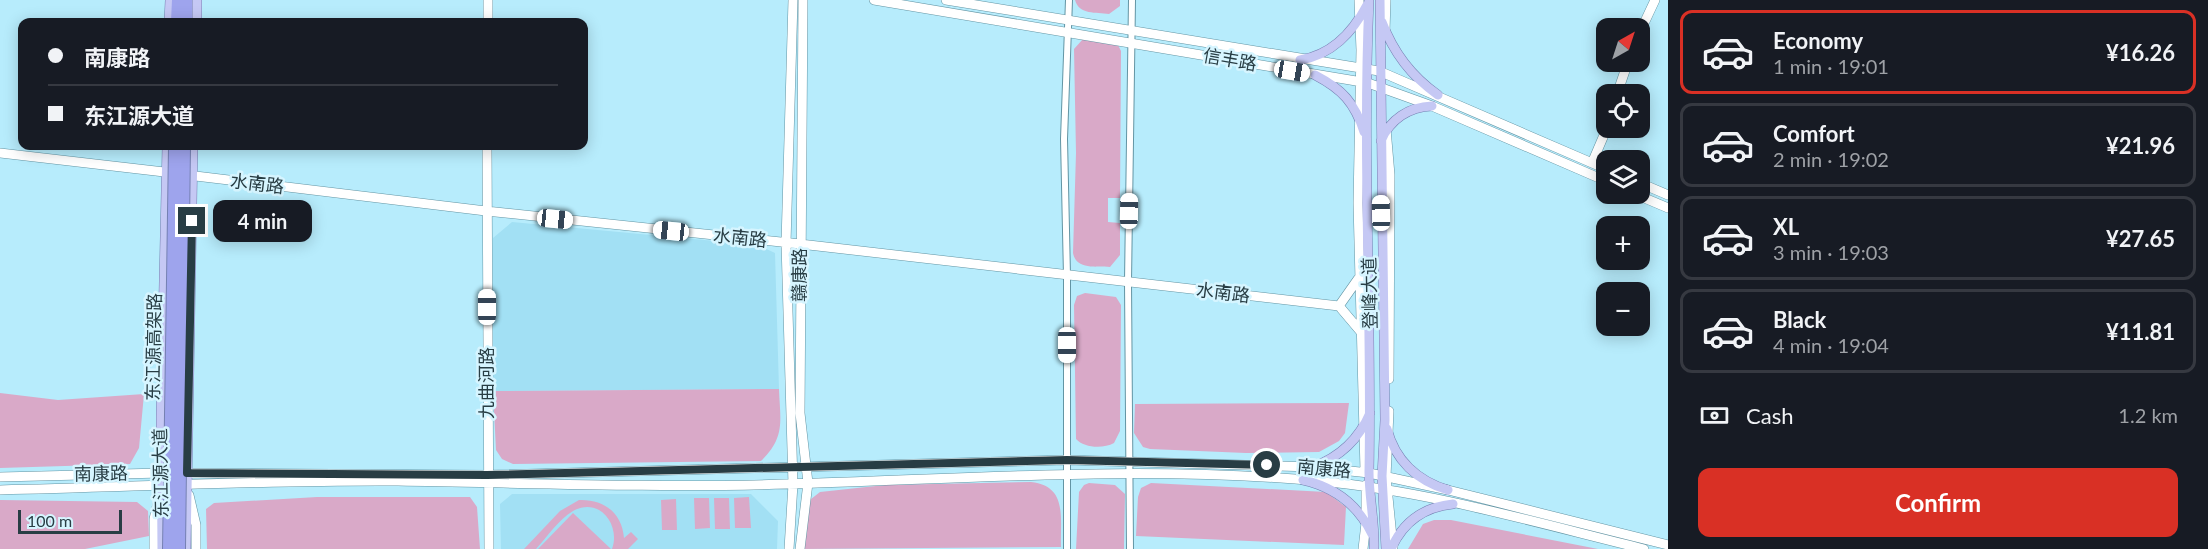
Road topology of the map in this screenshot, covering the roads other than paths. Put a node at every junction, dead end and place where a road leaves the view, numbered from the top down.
1 (170, 0) edge
2 (178, 0) edge
3 (186, 0) edge
4 (197, 0) edge
5 (488, 0) edge
6 (792, 0) edge
7 (803, 0) edge
8 (874, 0) edge
9 (946, 0) edge
10 (1069, 0) edge
11 (1132, 0) edge
12 (1359, 0) edge
13 (1369, 0) edge
14 (1380, 0) edge
15 (1386, 0) edge
16 (1655, 0) edge
17 (1379, 14) junction
18 (169, 18) edge
19 (177, 18) edge
20 (186, 18) edge
21 (197, 18) edge
22 (488, 18) edge
23 (1360, 18) junction
24 (1647, 18) edge
25 (1067, 20) junction
26 (1067, 31) junction
27 (1131, 32) junction
28 (1385, 32) junction
29 (1131, 42) junction
30 (1300, 60) junction
31 (1365, 69) junction
32 (1381, 72) junction
33 (1315, 75) junction
34 (1364, 82) junction
35 (1382, 87) junction
36 (1438, 95) junction
37 (1432, 106) junction
38 (1359, 117) junction
39 (1386, 131) junction
40 (1602, 138) edge
41 (1368, 141) junction
42 (1380, 144) junction
43 (167, 150) edge
44 (175, 150) edge
45 (184, 150) edge
46 (193, 150) edge
47 (487, 150) edge
48 (0, 153) edge
49 (1592, 163) junction
50 (1596, 165) edge
51 (167, 172) junction
52 (192, 176) junction
53 (1596, 177) edge
54 (1650, 187) edge
55 (1668, 195) edge
56 (1650, 200) edge
57 (1668, 208) edge
58 (486, 211) junction
59 (786, 243) junction
60 (800, 244) junction
61 (1067, 276) junction
62 (1359, 277) junction
63 (1128, 282) junction
64 (1339, 306) junction
65 (1361, 332) junction
66 (1372, 405) junction
67 (1385, 420) junction
68 (1364, 426) junction
69 (1390, 439) junction
70 (1067, 460) junction
71 (1130, 461) junction
72 (1313, 467) junction
73 (790, 468) junction
74 (805, 469) junction
75 (1130, 472) junction
76 (162, 473) junction
77 (187, 473) junction
78 (1367, 473) junction
79 (1067, 474) junction
80 (1384, 476) junction
81 (0, 477) edge
82 (487, 480) junction
83 (1303, 480) junction
84 (808, 483) junction
85 (793, 484) junction
86 (162, 486) junction
87 (186, 486) junction
88 (1368, 488) junction
89 (0, 490) edge
90 (1385, 490) junction
91 (1448, 490) junction
92 (1452, 504) junction
93 (1366, 523) junction
94 (1374, 544) edge
95 (1668, 545) edge
96 (1391, 548) edge
97 (154, 549) edge
98 (162, 549) edge
99 (170, 549) edge
100 (179, 549) edge
101 (186, 549) edge
102 (196, 549) edge
103 (489, 549) edge
104 (789, 549) edge
105 (800, 549) edge
106 (1067, 549) edge
107 (1130, 549) edge
108 (1363, 549) edge
109 (1644, 549) edge

1 - 18 main road
2 - 19 highway
3 - 20 highway
4 - 21 main road
5 - 22 main road
6 - 59 main road, 赣康路
7 - 60 main road, 赣康路
8 - 26 main road, 信丰路
9 - 25 main road, 信丰路
10 - 25 street
11 - 27 street
12 - 23 main road
13 - 23 main road
13 - 31 main road, 登峰大道
14 - 17 main road, 登峰大道
15 - 28 main road
16 - 24 main road
17 - 28 main road
17 - 32 main road, 登峰大道
23 - 30 main road
23 - 31 main road
25 - 26 street
25 - 27 main road, 信丰路
26 - 29 main road, 信丰路
26 - 61 street
27 - 29 street
27 - 30 main road, 信丰路
28 - 32 main road
28 - 36 main road
29 - 33 main road, 信丰路
29 - 63 street
30 - 31 main road, 信丰路
31 - 32 main road, 信丰路
31 - 34 main road, 登峰大道
32 - 35 main road, 登峰大道
32 - 36 main road, 信丰路
33 - 34 main road, 信丰路
33 - 38 main road
34 - 35 main road, 信丰路
34 - 38 main road
34 - 41 main road, 登峰大道
35 - 37 main road, 信丰路
35 - 39 main road
35 - 42 main road, 登峰大道
36 - 49 main road, 信丰路
37 - 39 main road
37 - 53 main road, 信丰路
38 - 41 main road
38 - 62 main road
39 - 42 main road
39 - 69 main road
40 - 49 main road
41 - 66 main road, 登峰大道
42 - 67 main road, 登峰大道
43 - 51 main road, 东江源大道
44 - 99 highway, 东江源高架路, bridge
45 - 100 highway, 东江源高架路, bridge
46 - 52 main road, 东江源大道
47 - 58 main road, 九曲河路
48 - 51 main road, 水南路
49 - 50 main road, 信丰路
51 - 52 main road, 水南路
51 - 76 main road, 东江源大道
52 - 58 main road, 水南路
52 - 77 main road, 东江源大道
54 - 55 main road
56 - 57 main road
58 - 59 main road, 水南路
58 - 82 main road, 九曲河路
59 - 60 main road, 水南路
59 - 73 main road, 赣康路
60 - 61 main road, 水南路
60 - 74 main road, 赣康路
61 - 63 main road, 水南路
61 - 70 street
62 - 64 main road
62 - 65 main road
63 - 64 main road, 水南路
63 - 71 street
64 - 65 main road
65 - 68 main road
66 - 68 main road
66 - 78 main road, 登峰大道
67 - 69 main road
67 - 80 main road, 登峰大道
68 - 72 main road
68 - 78 main road
69 - 80 main road
69 - 91 main road
70 - 71 main road, 南康路
70 - 74 main road, 南康路
70 - 79 street
71 - 72 main road, 南康路
71 - 75 street
72 - 78 main road, 南康路
73 - 74 main road, 南康路
73 - 82 main road, 南康路
73 - 85 main road, 赣康路
74 - 84 main road, 赣康路
75 - 79 main road, 南康路
75 - 83 main road, 南康路
75 - 107 street
76 - 77 main road, 南康路
76 - 81 main road, 南康路
76 - 86 main road, 东江源大道
77 - 82 main road, 南康路
77 - 87 main road, 东江源大道
78 - 80 main road, 南康路
78 - 88 main road, 登峰大道
79 - 84 main road, 南康路
79 - 106 street
80 - 90 main road, 登峰大道
80 - 91 main road, 南康路
82 - 85 main road, 南康路
82 - 87 main road, 南康路
82 - 103 main road, 九曲河路
83 - 88 main road, 南康路
83 - 93 main road
84 - 85 main road, 南康路
84 - 105 main road, 赣康路
85 - 104 main road, 赣康路
86 - 87 main road, 南康路
86 - 89 main road, 南康路
86 - 97 main road
86 - 98 main road, 东江源大道
87 - 101 main road, 东江源大道
87 - 102 main road
88 - 90 main road, 南康路
88 - 93 main road
88 - 94 main road, 登峰大道
90 - 92 main road, 南康路
90 - 96 main road, 登峰大道
91 - 95 main road, 南康路
92 - 96 main road
92 - 109 main road, 南康路
93 - 94 main road
93 - 108 main road

